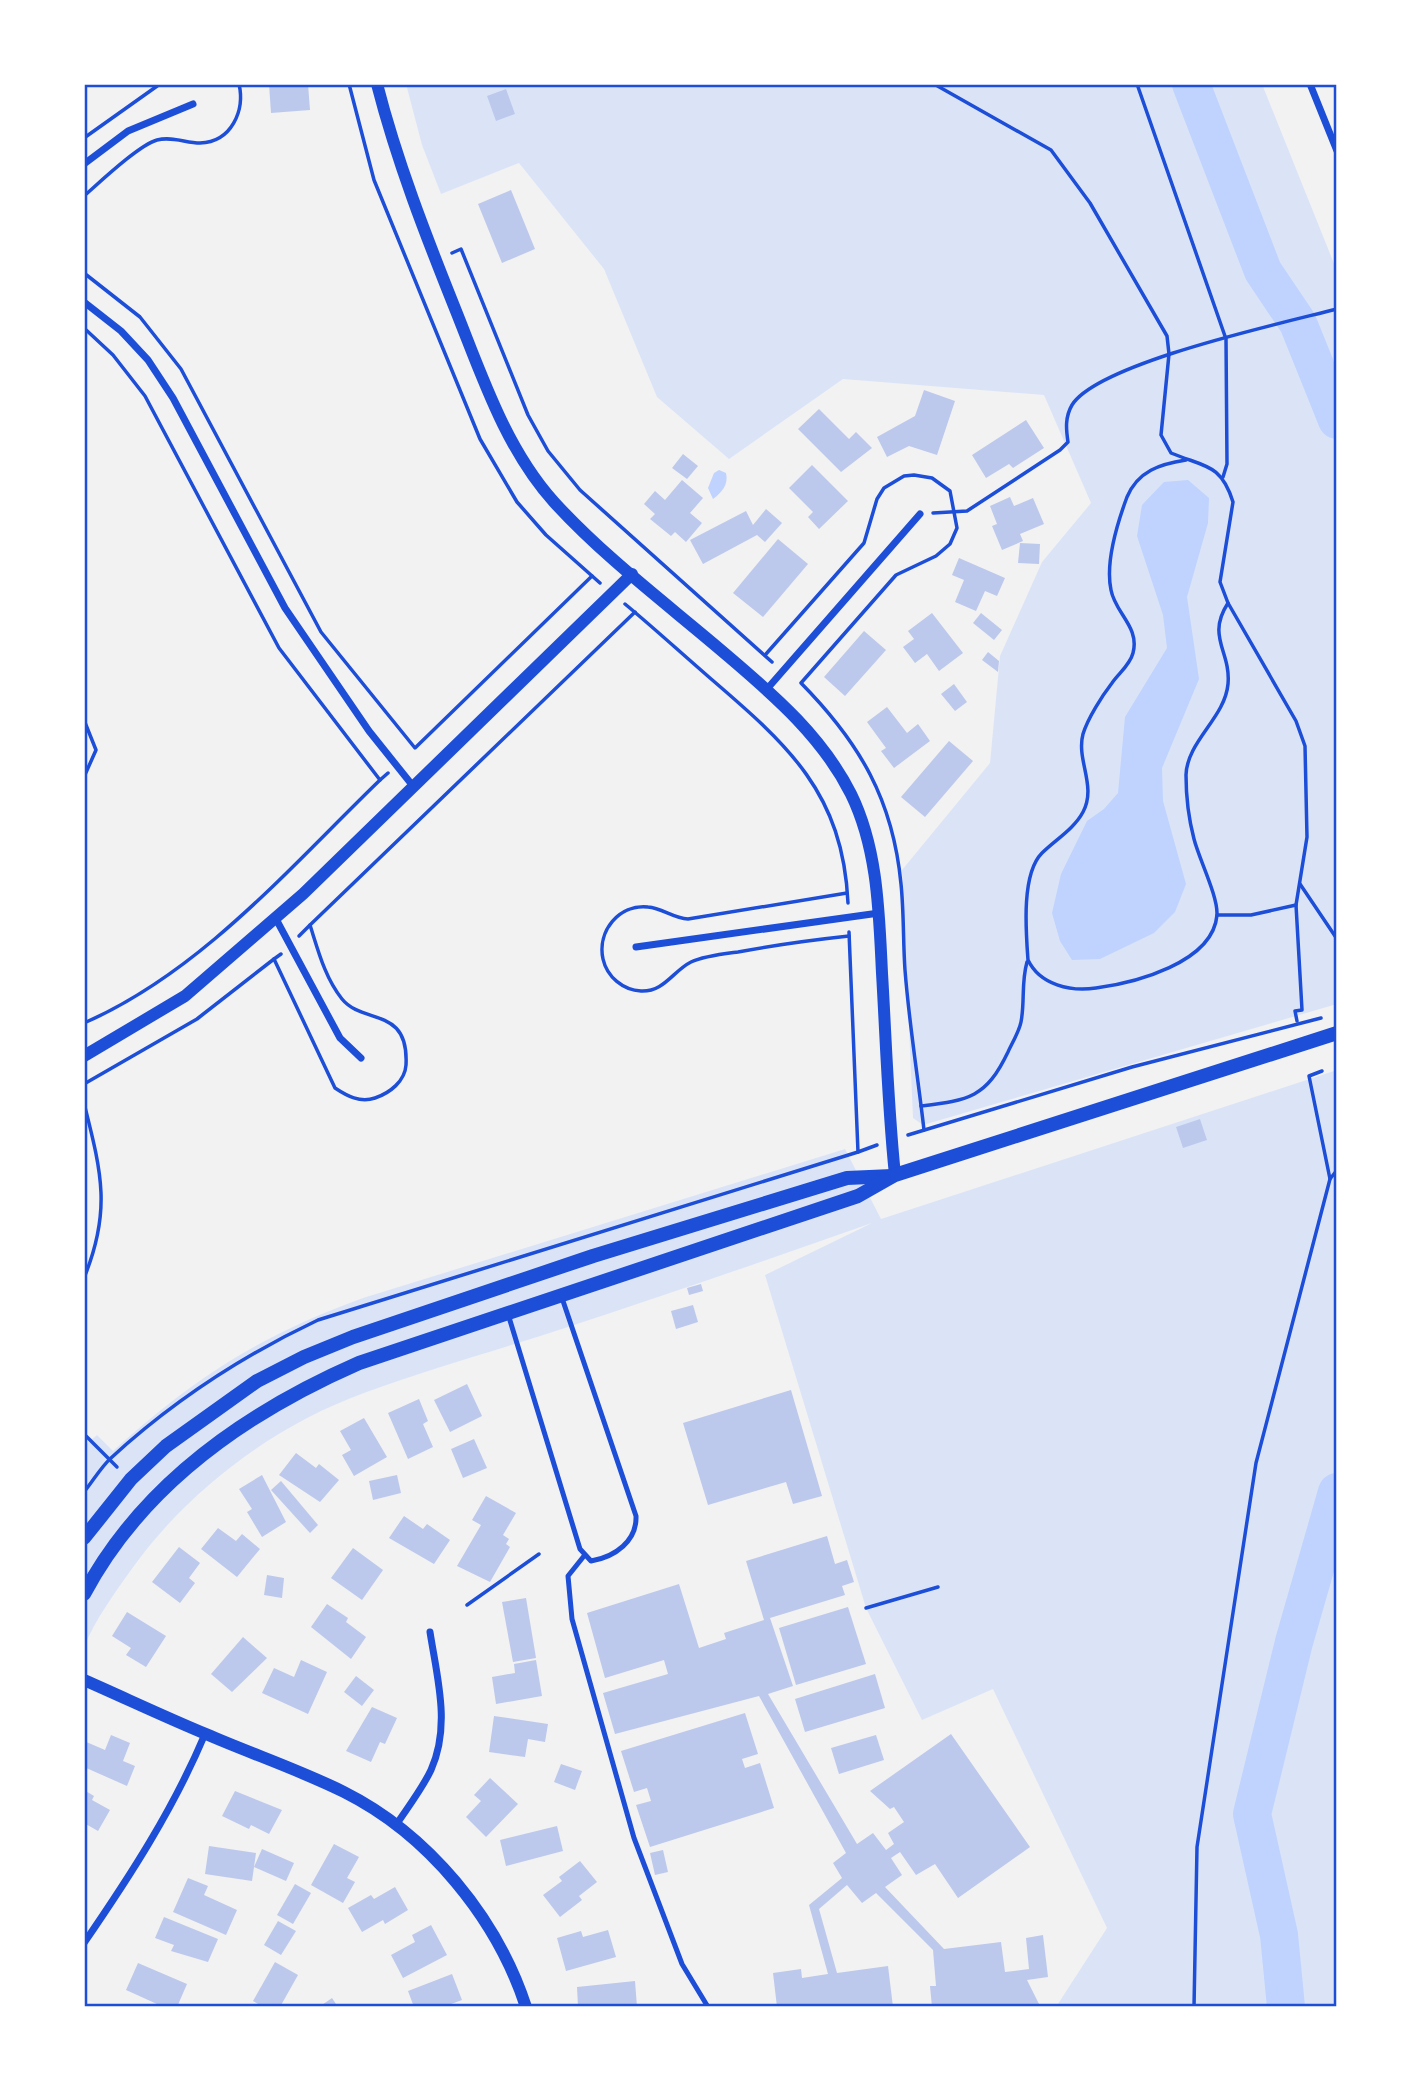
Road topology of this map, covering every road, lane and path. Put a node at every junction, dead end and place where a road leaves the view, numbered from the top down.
1 (160, 84) edge
2 (239, 84) edge
3 (377, 84) edge
4 (934, 84) edge
5 (1137, 84) edge
6 (1310, 84) edge
7 (193, 104) dead end
8 (84, 138) edge
9 (1337, 151) edge
10 (84, 163) edge
11 (84, 195) edge
12 (435, 259) junction
13 (84, 273) edge
14 (84, 302) edge
15 (1337, 309) edge
16 (84, 328) edge
17 (1226, 340) junction
18 (1169, 354) junction
19 (1186, 460) junction
20 (1223, 477) junction
21 (956, 512) junction
22 (920, 514) joint
23 (632, 574) junction
24 (592, 576) dead end
25 (614, 594) junction
26 (1228, 603) junction
27 (635, 612) junction
28 (766, 654) junction
29 (782, 672) junction
30 (802, 683) junction
31 (767, 689) junction
32 (84, 720) edge
33 (415, 748) junction
34 (397, 765) junction
35 (84, 777) edge
36 (380, 780) junction
37 (413, 786) junction
38 (1299, 882) junction
39 (1296, 905) junction
40 (879, 913) junction
41 (1217, 915) junction
42 (848, 917) junction
43 (276, 919) junction
44 (310, 925) junction
45 (1337, 939) edge
46 (290, 946) junction
47 (636, 947) dead end
48 (274, 959) junction
49 (1028, 960) junction
50 (1311, 1019) dead end
51 (1297, 1021) junction
52 (84, 1023) edge
53 (1337, 1033) edge
54 (84, 1056) edge
55 (361, 1058) dead end
56 (1322, 1071) dead end
57 (84, 1084) edge
58 (84, 1102) edge
59 (921, 1106) junction
60 (924, 1130) junction
61 (891, 1140) junction
62 (1337, 1170) edge
63 (895, 1175) junction
64 (1330, 1180) junction
65 (552, 1270) junction
66 (84, 1278) edge
67 (561, 1295) junction
68 (508, 1314) junction
69 (84, 1433) edge
70 (109, 1460) junction
71 (131, 1479) junction
72 (84, 1492) edge
73 (84, 1538) edge
74 (539, 1554) dead end
75 (584, 1556) junction
76 (938, 1587) dead end
77 (84, 1594) edge
78 (467, 1605) dead end
79 (866, 1608) dead end
80 (430, 1632) dead end
81 (84, 1680) edge
82 (205, 1734) junction
83 (396, 1825) junction
84 (84, 1944) edge
85 (526, 2007) edge
86 (708, 2007) edge
87 (1194, 2007) edge

1 - 8 path
2 - 11 path
3 - 12 street
4 - 18 path
5 - 17 path
6 - 9 street
7 - 10 street
12 - 23 street
12 - 28 path
13 - 33 path
14 - 34 street
15 - 17 path
16 - 36 path
17 - 18 path
17 - 20 path
18 - 19 path
18 - 21 path
19 - 20 path
19 - 49 path
20 - 26 path
21 - 22 path
21 - 28 path
21 - 30 path
22 - 29 street
23 - 25 street
23 - 31 street
24 - 33 path
25 - 27 path
25 - 37 street
26 - 38 path
26 - 41 path
27 - 42 path
27 - 44 path
28 - 29 path
29 - 30 path
29 - 31 street
30 - 59 path
31 - 40 street
32 - 35 path
33 - 34 path
34 - 36 path
34 - 37 street
36 - 52 path
37 - 43 street
38 - 39 path
38 - 45 path
39 - 41 path
39 - 51 path
40 - 42 street
40 - 61 street
41 - 49 path
42 - 47 street
42 - 61 path
43 - 46 street
43 - 54 street
44 - 46 path
44 - 48 path
46 - 48 path
46 - 55 street
48 - 57 path
49 - 59 path
50 - 51 path
51 - 60 path
53 - 63 main road
56 - 64 path
58 - 66 path
59 - 60 path
60 - 61 path
61 - 63 street
62 - 64 path
63 - 65 main road
63 - 67 main road
64 - 87 path
65 - 67 main road
65 - 71 main road
67 - 68 main road
67 - 75 lane
68 - 75 lane
68 - 77 main road
69 - 70 path
70 - 71 path
70 - 72 path
71 - 73 main road
74 - 78 path
75 - 86 lane
76 - 79 path
80 - 83 street
81 - 82 street
82 - 83 street
82 - 84 street
83 - 85 street

